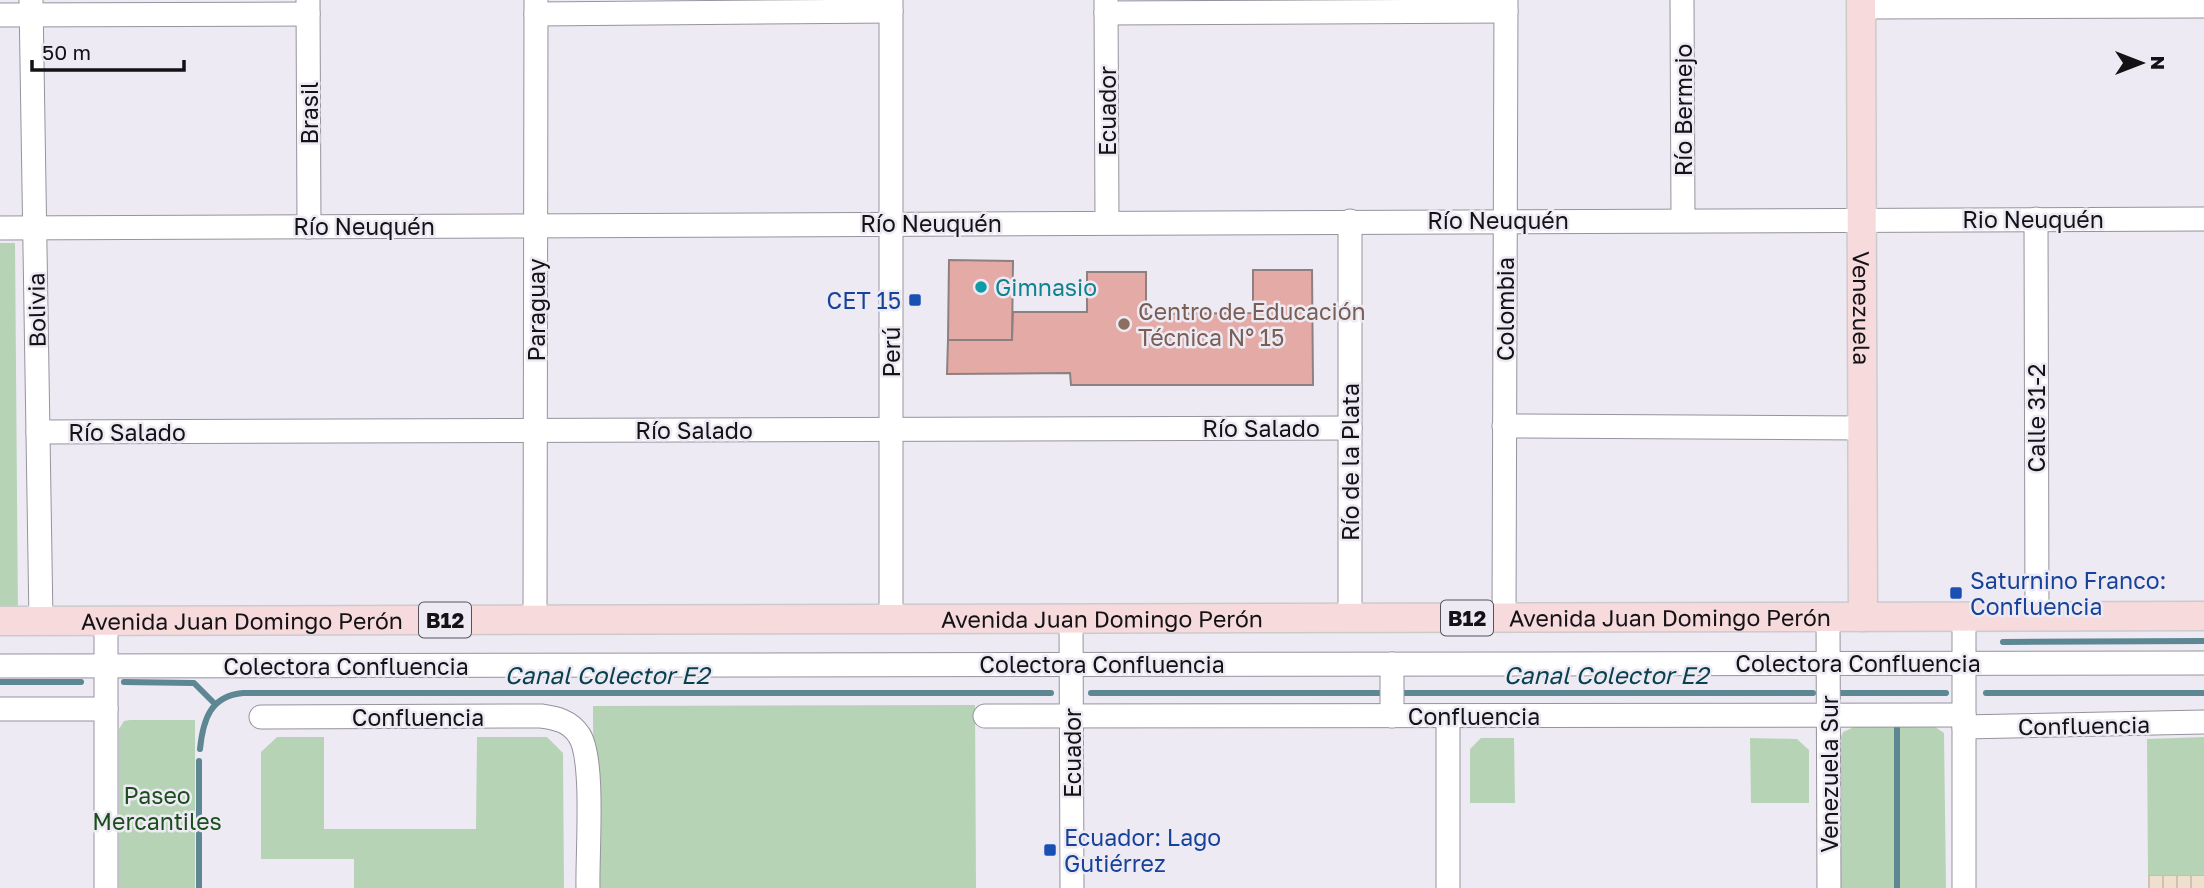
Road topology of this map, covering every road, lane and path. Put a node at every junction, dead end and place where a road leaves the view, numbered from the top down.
1 (1682, 0) edge
2 (1861, 4) edge
3 (891, 5) edge
4 (1106, 6) edge
5 (1506, 6) edge
6 (2204, 6) edge
7 (31, 7) edge
8 (308, 7) edge
9 (536, 7) edge
10 (0, 15) edge
11 (1861, 218) junction
12 (1683, 219) junction
13 (2036, 219) junction
14 (2204, 219) edge
15 (1505, 220) junction
16 (1350, 221) junction
17 (1107, 222) junction
18 (891, 223) junction
19 (536, 226) junction
20 (309, 227) junction
21 (0, 228) edge
22 (35, 228) junction
23 (1504, 426) junction
24 (1350, 428) junction
25 (1862, 428) junction
26 (891, 429) junction
27 (536, 430) junction
28 (38, 432) junction
29 (1828, 617) junction
30 (1863, 617) junction
31 (1964, 617) junction
32 (2037, 617) junction
33 (2204, 617) edge
34 (1350, 618) junction
35 (1504, 618) junction
36 (891, 619) junction
37 (1071, 619) junction
38 (535, 620) junction
39 (0, 621) edge
40 (41, 621) junction
41 (106, 621) junction
42 (1828, 663) junction
43 (1964, 663) junction
44 (2204, 663) edge
45 (1071, 664) junction
46 (1392, 664) junction
47 (0, 666) edge
48 (106, 666) junction
49 (0, 709) edge
50 (106, 709) junction
51 (1828, 715) junction
52 (985, 716) dead end
53 (1072, 716) junction
54 (1392, 716) junction
55 (1448, 716) junction
56 (261, 717) dead end
57 (1964, 721) junction
58 (2204, 722) edge
59 (106, 888) edge
60 (587, 888) edge
61 (1072, 888) edge
62 (1448, 888) edge
63 (1829, 888) edge
64 (1964, 888) edge

1 - 12 street, Río Bermejo
2 - 6 street
2 - 11 main road, Venezuela
3 - 9 street
3 - 18 street, Perú
4 - 5 street
4 - 17 street, Ecuador
5 - 15 street, Colombia
7 - 8 street
7 - 10 street
7 - 22 street, Bolivia
8 - 20 street, Brasil
9 - 19 street, Paraguay
11 - 12 street, Río Neuquén
11 - 13 street, Rio Neuquén
11 - 25 main road, Venezuela
12 - 15 street, Río Neuquén
13 - 14 street, Rio Neuquén
13 - 32 street, Calle 31-2
15 - 16 street, Río Neuquén
15 - 23 street, Colombia
16 - 17 street, Río Neuquén
16 - 24 street, Río de la Plata
17 - 18 street, Río Neuquén
18 - 19 street, Río Neuquén
18 - 26 street, Perú
19 - 20 street, Río Neuquén
19 - 27 street, Paraguay
20 - 22 street, Río Neuquén
21 - 22 street, Río Neuquén
22 - 28 street, Bolivia
23 - 25 street
23 - 35 street, Colombia
24 - 26 street, Río Salado
24 - 34 street, Río de la Plata
25 - 30 main road, Venezuela
26 - 27 street, Río Salado
26 - 36 street, Perú
27 - 28 street, Río Salado
27 - 38 street, Paraguay
28 - 40 street, Bolivia
29 - 30 main road, Avenida Juan Domingo Perón / B12
29 - 35 main road, Avenida Juan Domingo Perón / B12
29 - 42 street, Venezuela Sur
30 - 31 main road, Avenida Juan Domingo Perón / B12
31 - 32 main road, Avenida Juan Domingo Perón / B12
31 - 43 street
32 - 33 main road, Avenida Juan Domingo Perón / B12
34 - 35 main road, Avenida Juan Domingo Perón / B12
34 - 37 main road, Avenida Juan Domingo Perón / B12
36 - 37 main road, Avenida Juan Domingo Perón / B12
36 - 38 main road, Avenida Juan Domingo Perón / B12
37 - 45 street, Ecuador
38 - 41 main road, Avenida Juan Domingo Perón / B12
39 - 40 main road, Avenida Juan Domingo Perón / B12
40 - 41 main road, Avenida Juan Domingo Perón / B12
41 - 48 street
42 - 43 street, Colectora Confluencia
42 - 46 street, Colectora Confluencia
42 - 51 street, Venezuela Sur
43 - 44 street, Colectora Confluencia
43 - 57 street
45 - 46 street, Colectora Confluencia
45 - 48 street, Colectora Confluencia
45 - 53 street, Ecuador
46 - 54 street
47 - 48 street, Colectora Confluencia
48 - 50 street
49 - 50 street
50 - 59 street
51 - 55 street, Confluencia
51 - 57 street, Confluencia
51 - 63 street, Venezuela Sur
52 - 53 street, Confluencia
53 - 54 street, Confluencia
53 - 61 street, Ecuador
54 - 55 street, Confluencia
55 - 62 street
56 - 60 street, Confluencia
57 - 58 street, Confluencia
57 - 64 street

